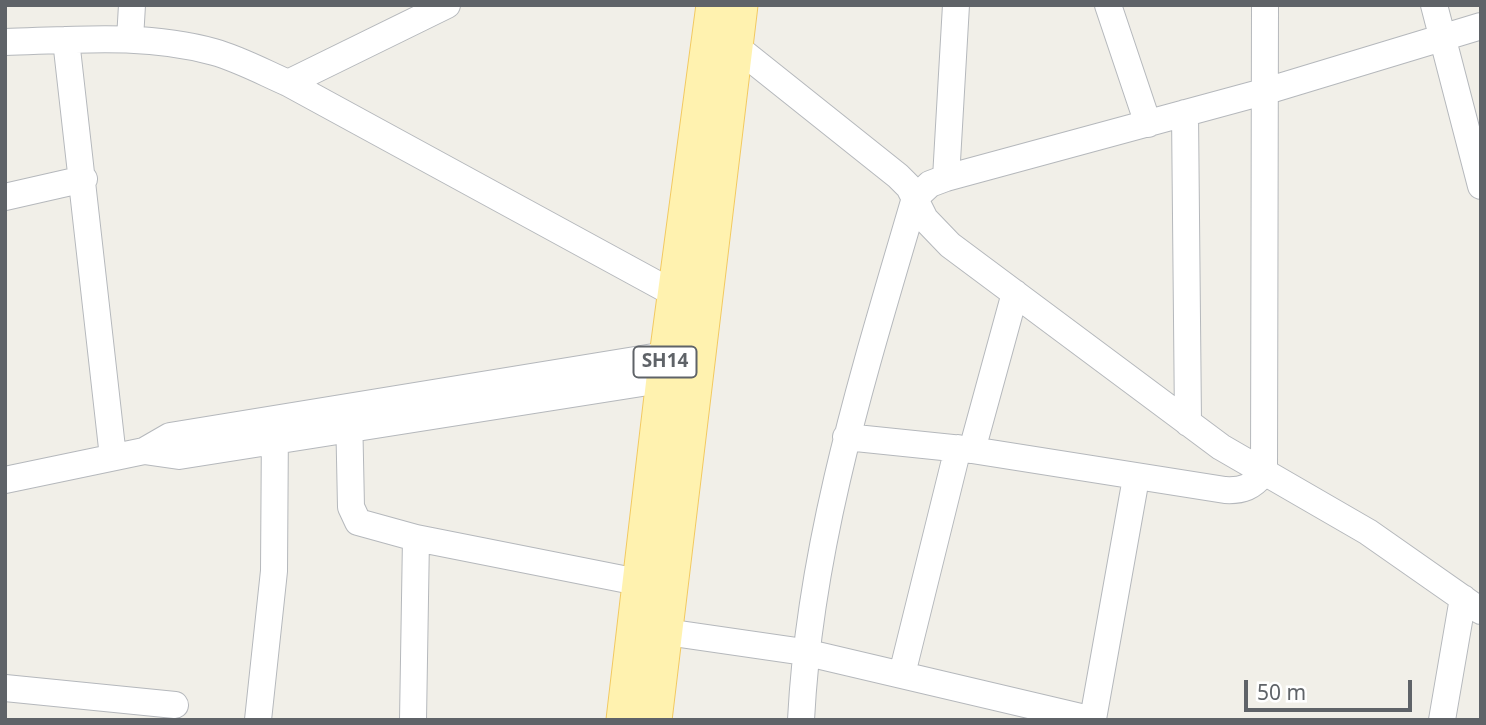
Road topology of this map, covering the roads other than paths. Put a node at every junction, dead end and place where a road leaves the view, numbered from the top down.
1 (132, 5) edge
2 (447, 5) edge
3 (713, 5) edge
4 (741, 5) edge
5 (956, 5) edge
6 (1108, 5) edge
7 (1265, 5) edge
8 (1434, 5) edge
9 (1481, 26) edge
10 (1442, 37) junction
11 (130, 39) junction
12 (66, 40) junction
13 (5, 42) edge
14 (735, 46) junction
15 (288, 83) junction
16 (1263, 92) junction
17 (1185, 113) junction
18 (1148, 124) junction
19 (946, 178) junction
20 (84, 179) junction
21 (1481, 186) edge
22 (5, 197) edge
23 (915, 198) junction
24 (1015, 293) junction
25 (675, 294) junction
26 (700, 362) junction
27 (664, 367) junction
28 (349, 417) junction
29 (1188, 424) junction
30 (275, 429) junction
31 (846, 437) junction
32 (965, 449) junction
33 (113, 457) junction
34 (1264, 473) junction
35 (1136, 478) junction
36 (5, 480) edge
37 (416, 538) junction
38 (655, 585) junction
39 (1472, 605) edge
40 (666, 632) junction
41 (804, 652) junction
42 (902, 674) junction
43 (5, 688) edge
44 (175, 705) dead end
45 (1093, 719) edge
46 (258, 720) edge
47 (413, 720) edge
48 (623, 720) edge
49 (655, 720) edge
50 (801, 720) edge
51 (1442, 720) edge

1 - 11 street
2 - 15 street
3 - 25 main road, SH14
4 - 14 main road, SH14
5 - 19 street
6 - 18 street
7 - 16 street
8 - 10 street
9 - 10 street
10 - 16 street
10 - 21 street
11 - 12 street
11 - 15 street
12 - 13 street
12 - 20 street
14 - 23 street
14 - 26 main road, SH14
15 - 25 street
16 - 17 street
16 - 34 street
17 - 18 street
17 - 29 street
18 - 19 street
19 - 23 street
20 - 22 street
20 - 33 street
23 - 24 street
23 - 31 street
24 - 29 street
24 - 32 street
25 - 27 main road, SH14
26 - 27 street
26 - 38 main road, SH14
27 - 28 street
27 - 38 main road, SH14
28 - 30 street
28 - 37 street
29 - 34 street
30 - 33 street
30 - 46 street
31 - 32 street
31 - 41 street
32 - 35 street
32 - 42 street
33 - 36 street
34 - 35 street
34 - 39 street
35 - 45 street
37 - 38 street
37 - 47 street
38 - 40 main road, SH14
38 - 48 main road, SH14
39 - 51 street
40 - 41 street
40 - 49 main road, SH14
41 - 42 street
41 - 50 street
42 - 45 street
43 - 44 street

